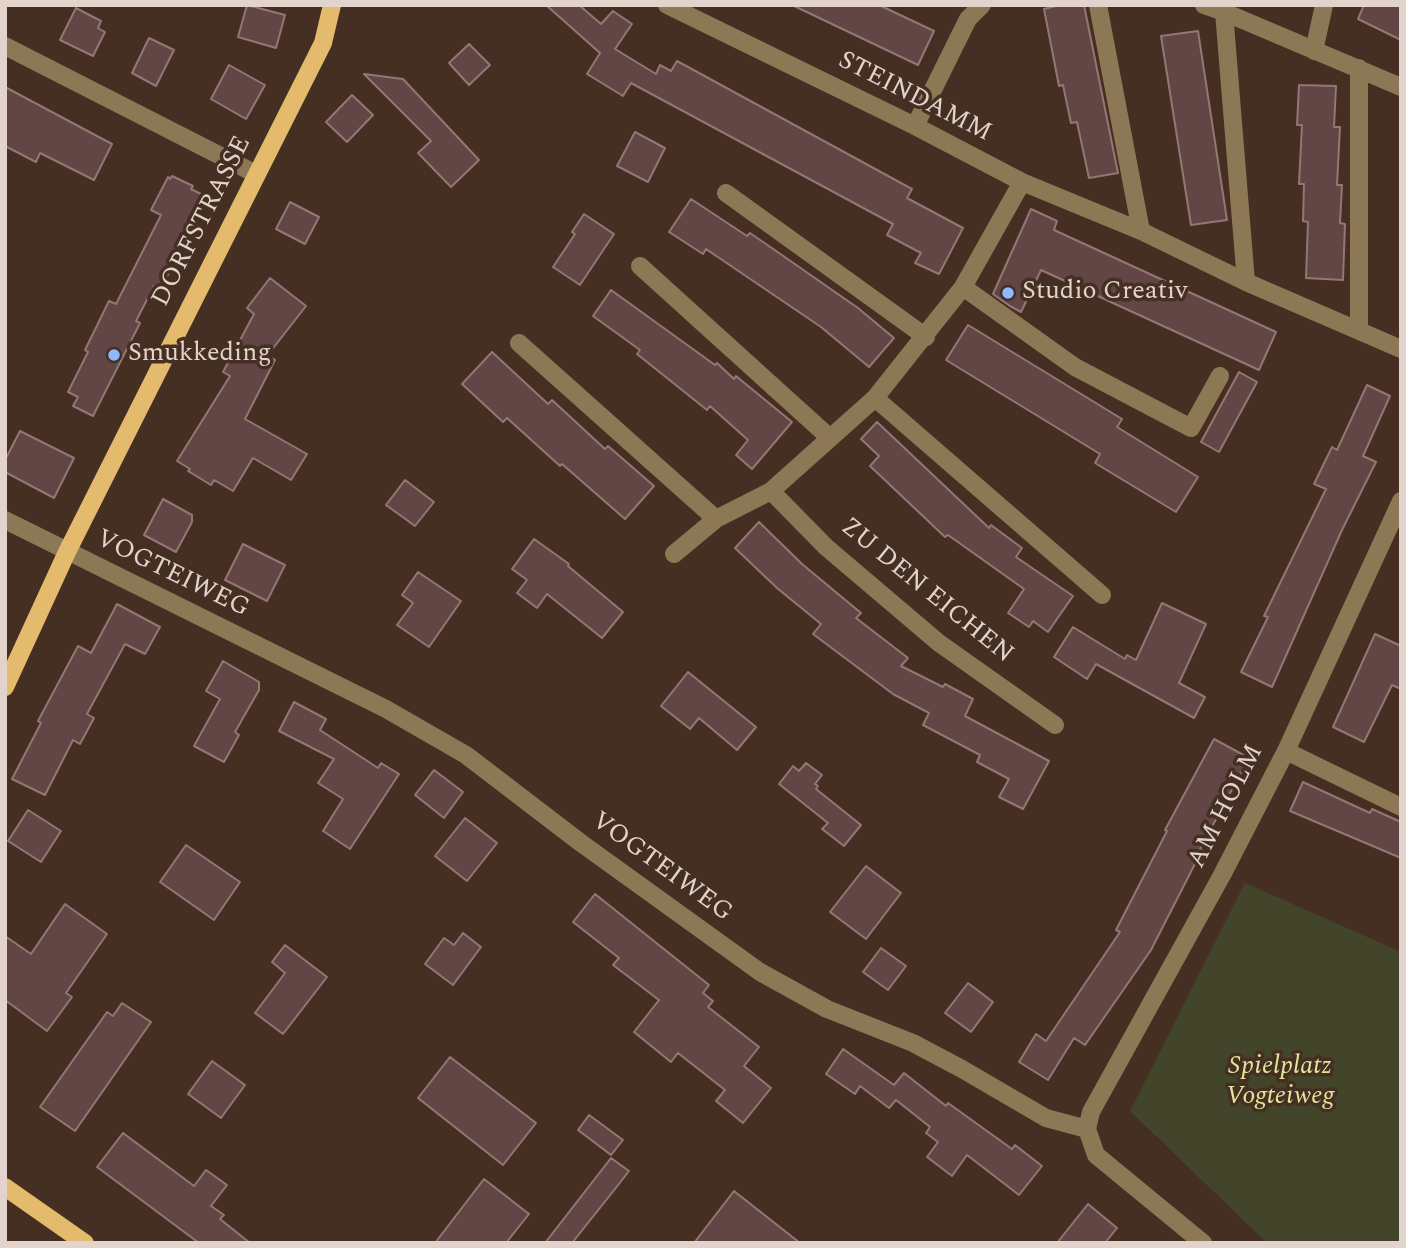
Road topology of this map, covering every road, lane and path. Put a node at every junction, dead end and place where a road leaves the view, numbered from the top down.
1 (332, 5) edge
2 (667, 5) edge
3 (982, 5) edge
4 (1098, 5) edge
5 (1204, 5) edge
6 (1324, 5) edge
7 (1224, 12) junction
8 (5, 46) edge
9 (1314, 51) junction
10 (1359, 68) junction
11 (1401, 88) edge
12 (915, 126) junction
13 (256, 174) junction
14 (1022, 182) junction
15 (726, 193) dead end
16 (1141, 231) junction
17 (640, 266) dead end
18 (1246, 282) junction
19 (963, 287) junction
20 (1359, 330) junction
21 (926, 337) junction
22 (519, 343) dead end
23 (1401, 349) edge
24 (1220, 376) dead end
25 (875, 398) junction
26 (830, 438) junction
27 (771, 491) junction
28 (1401, 501) edge
29 (716, 519) junction
30 (5, 520) edge
31 (67, 552) junction
32 (674, 554) dead end
33 (1102, 595) dead end
34 (5, 687) edge
35 (1055, 725) dead end
36 (1286, 751) junction
37 (1401, 807) edge
38 (1087, 1129) junction
39 (5, 1187) edge
40 (85, 1243) edge
41 (1203, 1243) edge

1 - 13 main road, DORFSTRASSE
2 - 12 street, STEINDAMM
3 - 12 street
4 - 16 street
5 - 7 street
6 - 9 street
7 - 9 street
7 - 18 street
8 - 13 street
9 - 10 street
10 - 11 street
10 - 20 street
12 - 14 street, STEINDAMM
13 - 31 main road, DORFSTRASSE
14 - 16 street, STEINDAMM
14 - 19 street
15 - 21 street
16 - 18 street, STEINDAMM
17 - 26 street
18 - 20 street, STEINDAMM
19 - 21 street
19 - 24 street
20 - 23 street, STEINDAMM
21 - 25 street
22 - 29 street
25 - 26 street
25 - 33 street
26 - 27 street
27 - 29 street
27 - 35 street, ZU DEN EICHEN
28 - 36 street, AM HOLM
29 - 32 street
30 - 31 street, VOGTEIWEG
31 - 34 main road, DORFSTRASSE
31 - 38 street, VOGTEIWEG
36 - 37 street
36 - 38 street, AM HOLM
38 - 41 street
39 - 40 main road

